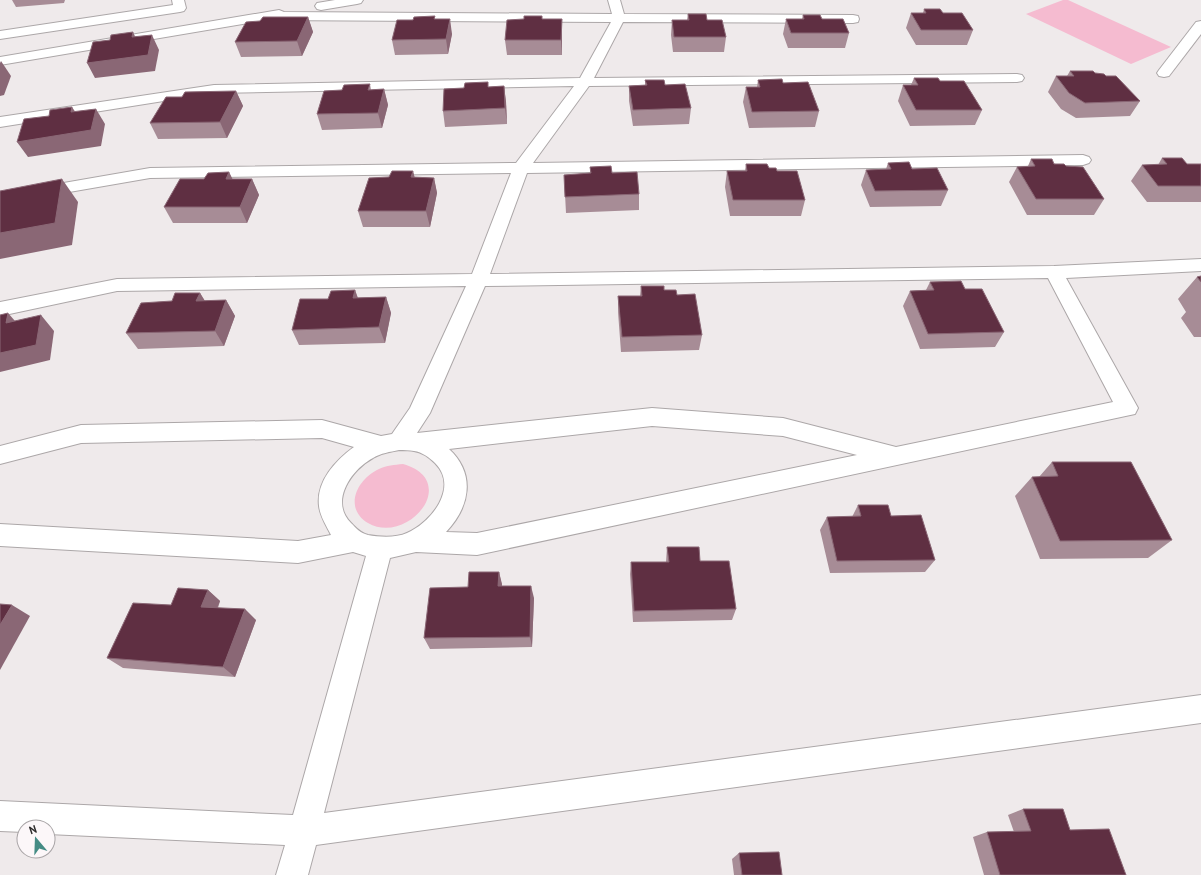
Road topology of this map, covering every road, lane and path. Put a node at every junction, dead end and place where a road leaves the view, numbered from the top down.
1 (178, 0) edge
2 (357, 0) edge
3 (614, 0) edge
4 (264, 16) junction
5 (619, 18) junction
6 (853, 19) dead end
7 (1201, 25) edge
8 (0, 35) edge
9 (0, 61) edge
10 (1164, 73) dead end
11 (1017, 78) dead end
12 (585, 82) junction
13 (0, 122) edge
14 (1082, 160) dead end
15 (521, 168) junction
16 (0, 199) edge
17 (1201, 265) edge
18 (1054, 272) junction
19 (479, 279) junction
20 (0, 309) edge
21 (399, 443) junction
22 (0, 455) edge
23 (898, 457) junction
24 (0, 535) edge
25 (353, 541) junction
26 (416, 541) junction
27 (381, 547) junction
28 (1201, 709) edge
29 (0, 816) edge
30 (303, 831) junction
31 (292, 875) edge

1 - 8 street
2 - 4 street
3 - 5 street
4 - 5 street
4 - 9 street
5 - 6 street
5 - 12 street
7 - 10 street
11 - 12 street
12 - 13 street
12 - 15 street
14 - 15 street
15 - 16 street
15 - 19 street
17 - 18 street
18 - 19 street
18 - 23 street
19 - 20 street
19 - 21 street
21 - 22 street
21 - 23 street
21 - 25 street
21 - 26 street
23 - 26 street
24 - 25 street
25 - 27 street
26 - 27 street
27 - 30 street
28 - 30 street
29 - 30 street
30 - 31 street

